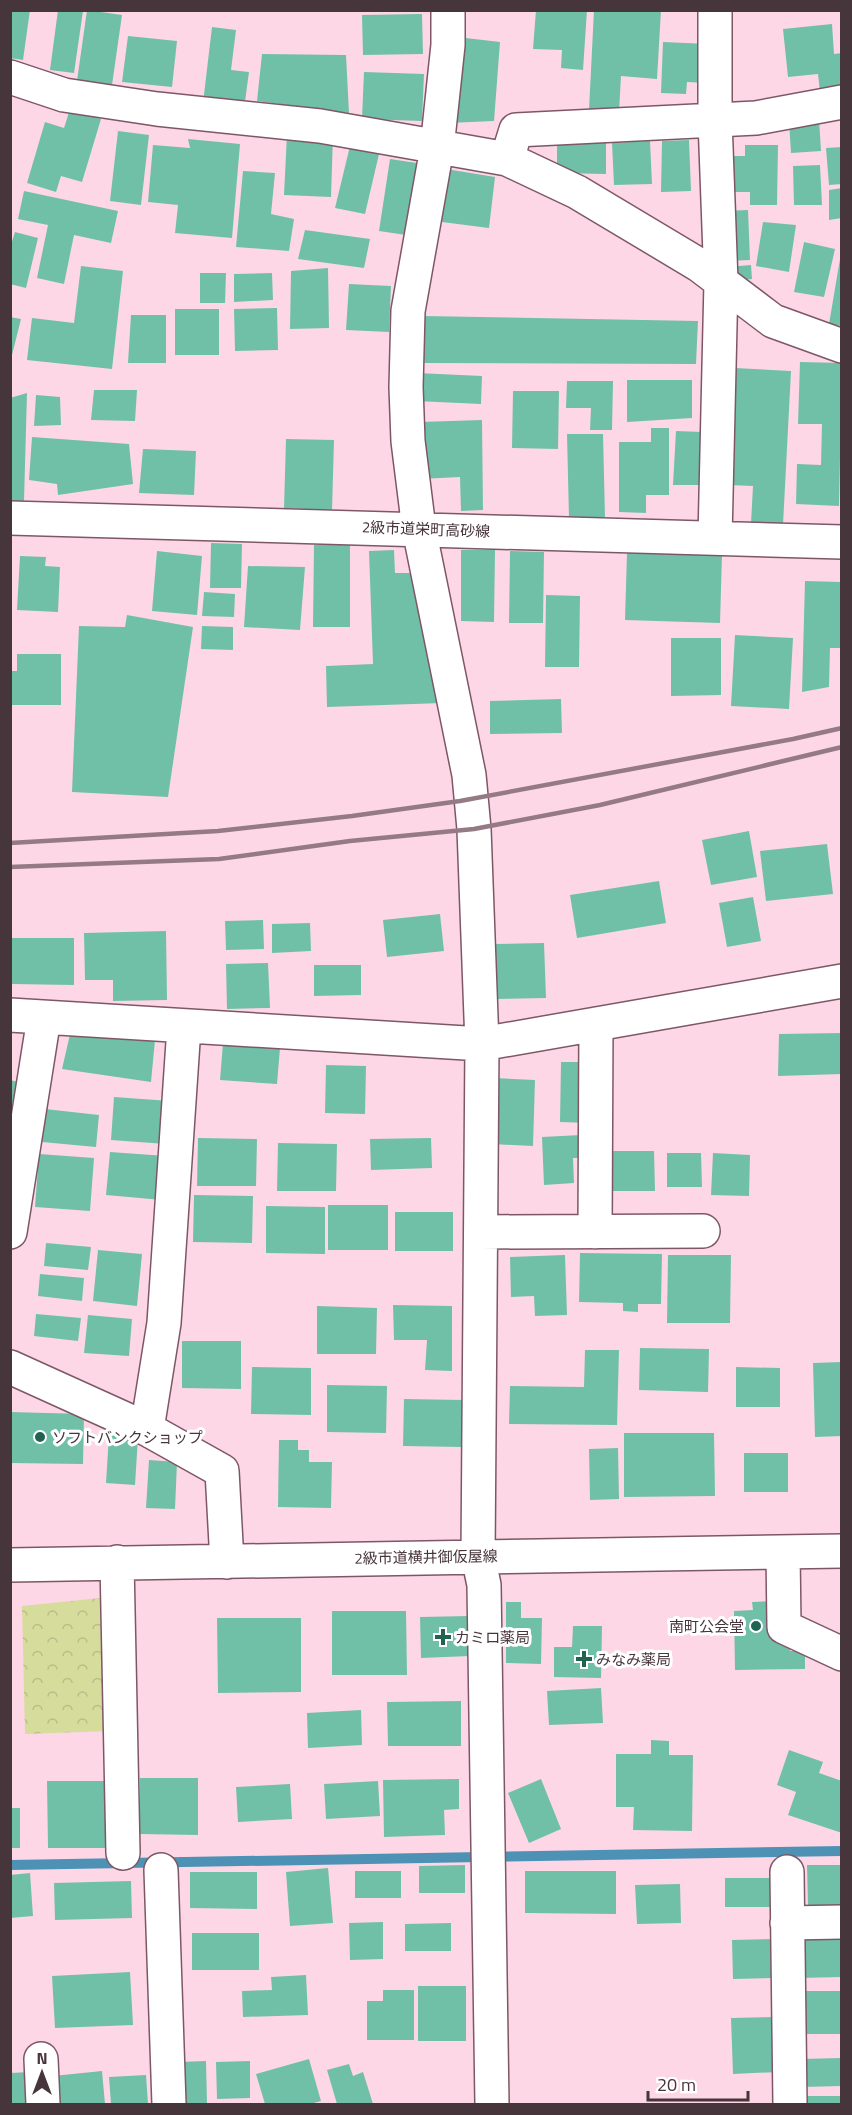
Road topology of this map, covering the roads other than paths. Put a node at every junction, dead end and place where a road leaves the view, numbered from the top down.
1 (448, 10) edge
2 (715, 10) edge
3 (10, 77) edge
4 (842, 102) edge
5 (715, 120) junction
6 (437, 148) junction
7 (507, 159) junction
8 (721, 282) junction
9 (842, 346) edge
10 (10, 518) edge
11 (419, 529) junction
12 (715, 538) junction
13 (842, 542) edge
14 (842, 981) edge
15 (10, 1015) edge
16 (44, 1018) junction
17 (596, 1024) junction
18 (184, 1027) junction
19 (482, 1044) junction
20 (703, 1231) dead end
21 (10, 1232) edge
22 (481, 1232) junction
23 (595, 1232) junction
24 (10, 1366) edge
25 (147, 1429) junction
26 (842, 1551) edge
27 (783, 1552) junction
28 (478, 1556) junction
29 (117, 1562) junction
30 (226, 1562) junction
31 (10, 1564) edge
32 (842, 1654) edge
33 (123, 1853) dead end
34 (161, 1870) dead end
35 (787, 1872) dead end
36 (842, 1922) edge
37 (787, 1923) junction
38 (41, 2059) dead end
39 (43, 2104) edge
40 (169, 2104) edge
41 (492, 2104) edge
42 (790, 2104) edge

1 - 6 street
2 - 5 street
3 - 6 street
4 - 5 street
5 - 7 street
5 - 8 street
6 - 7 street
6 - 11 street
7 - 8 street
8 - 9 street
8 - 12 street
10 - 11 street, 2級市道栄町高砂線
11 - 12 street, 2級市道栄町高砂線
11 - 19 street
12 - 13 street, 2級市道栄町高砂線
14 - 17 street
15 - 16 street
16 - 18 street
16 - 21 street
17 - 19 street
17 - 23 street
18 - 19 street
18 - 25 street
19 - 22 street
20 - 23 street
22 - 23 street
22 - 28 street
24 - 25 street
25 - 30 street
26 - 27 street, 2級市道横井御仮屋線
27 - 28 street, 2級市道横井御仮屋線
27 - 32 street
28 - 30 street, 2級市道横井御仮屋線
28 - 41 street
29 - 30 street, 2級市道横井御仮屋線
29 - 31 street, 2級市道横井御仮屋線
29 - 33 street
34 - 40 street
35 - 37 street
36 - 37 street
37 - 42 street
38 - 39 street

